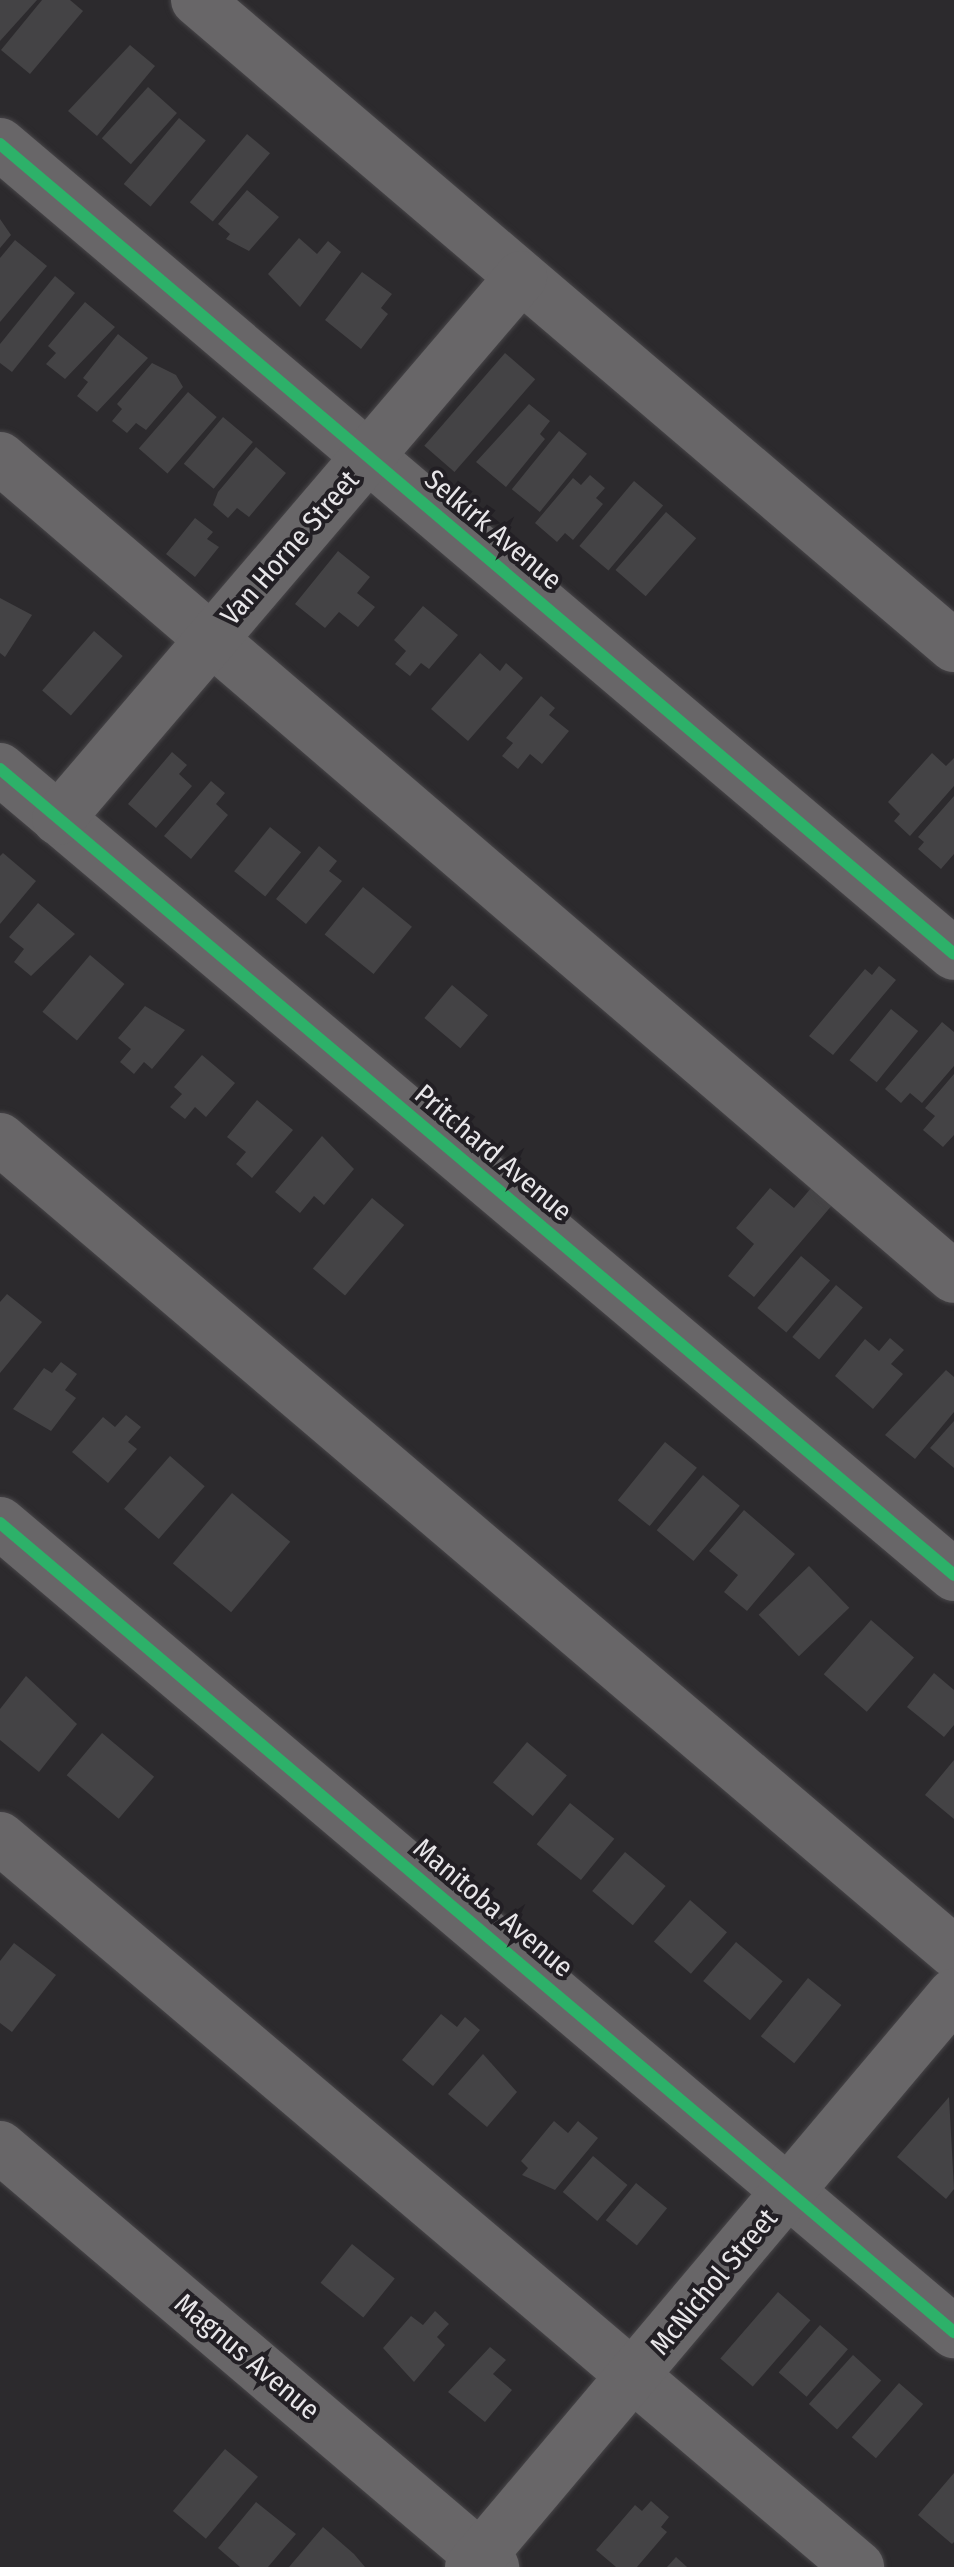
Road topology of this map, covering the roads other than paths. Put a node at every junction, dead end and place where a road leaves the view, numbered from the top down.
1 (196, 0) edge
2 (0, 144) edge
3 (522, 276) junction
4 (368, 456) junction
5 (0, 458) edge
6 (212, 640) junction
7 (954, 646) edge
8 (0, 769) edge
9 (58, 819) junction
10 (954, 954) edge
11 (0, 1140) edge
12 (954, 1277) edge
13 (0, 1523) edge
14 (954, 1575) edge
15 (0, 1838) edge
16 (954, 1952) edge
17 (954, 1994) edge
18 (0, 2148) edge
19 (790, 2192) junction
20 (954, 2332) edge
21 (634, 2376) junction
22 (481, 2563) edge
23 (858, 2567) edge

1 - 3 street
2 - 4 street, Selkirk Avenue
3 - 4 street, Van Horne Street
3 - 7 street
4 - 6 street, Van Horne Street
4 - 10 street, Selkirk Avenue
5 - 6 street
6 - 9 street, Van Horne Street
6 - 12 street
8 - 9 street, Pritchard Avenue
9 - 14 street, Pritchard Avenue
11 - 16 street
13 - 19 street, Manitoba Avenue
15 - 21 street
17 - 19 street, McNichol Street
18 - 22 street, Magnus Avenue
19 - 20 street, Manitoba Avenue
19 - 21 street, McNichol Street
21 - 22 street, McNichol Street
21 - 23 street

